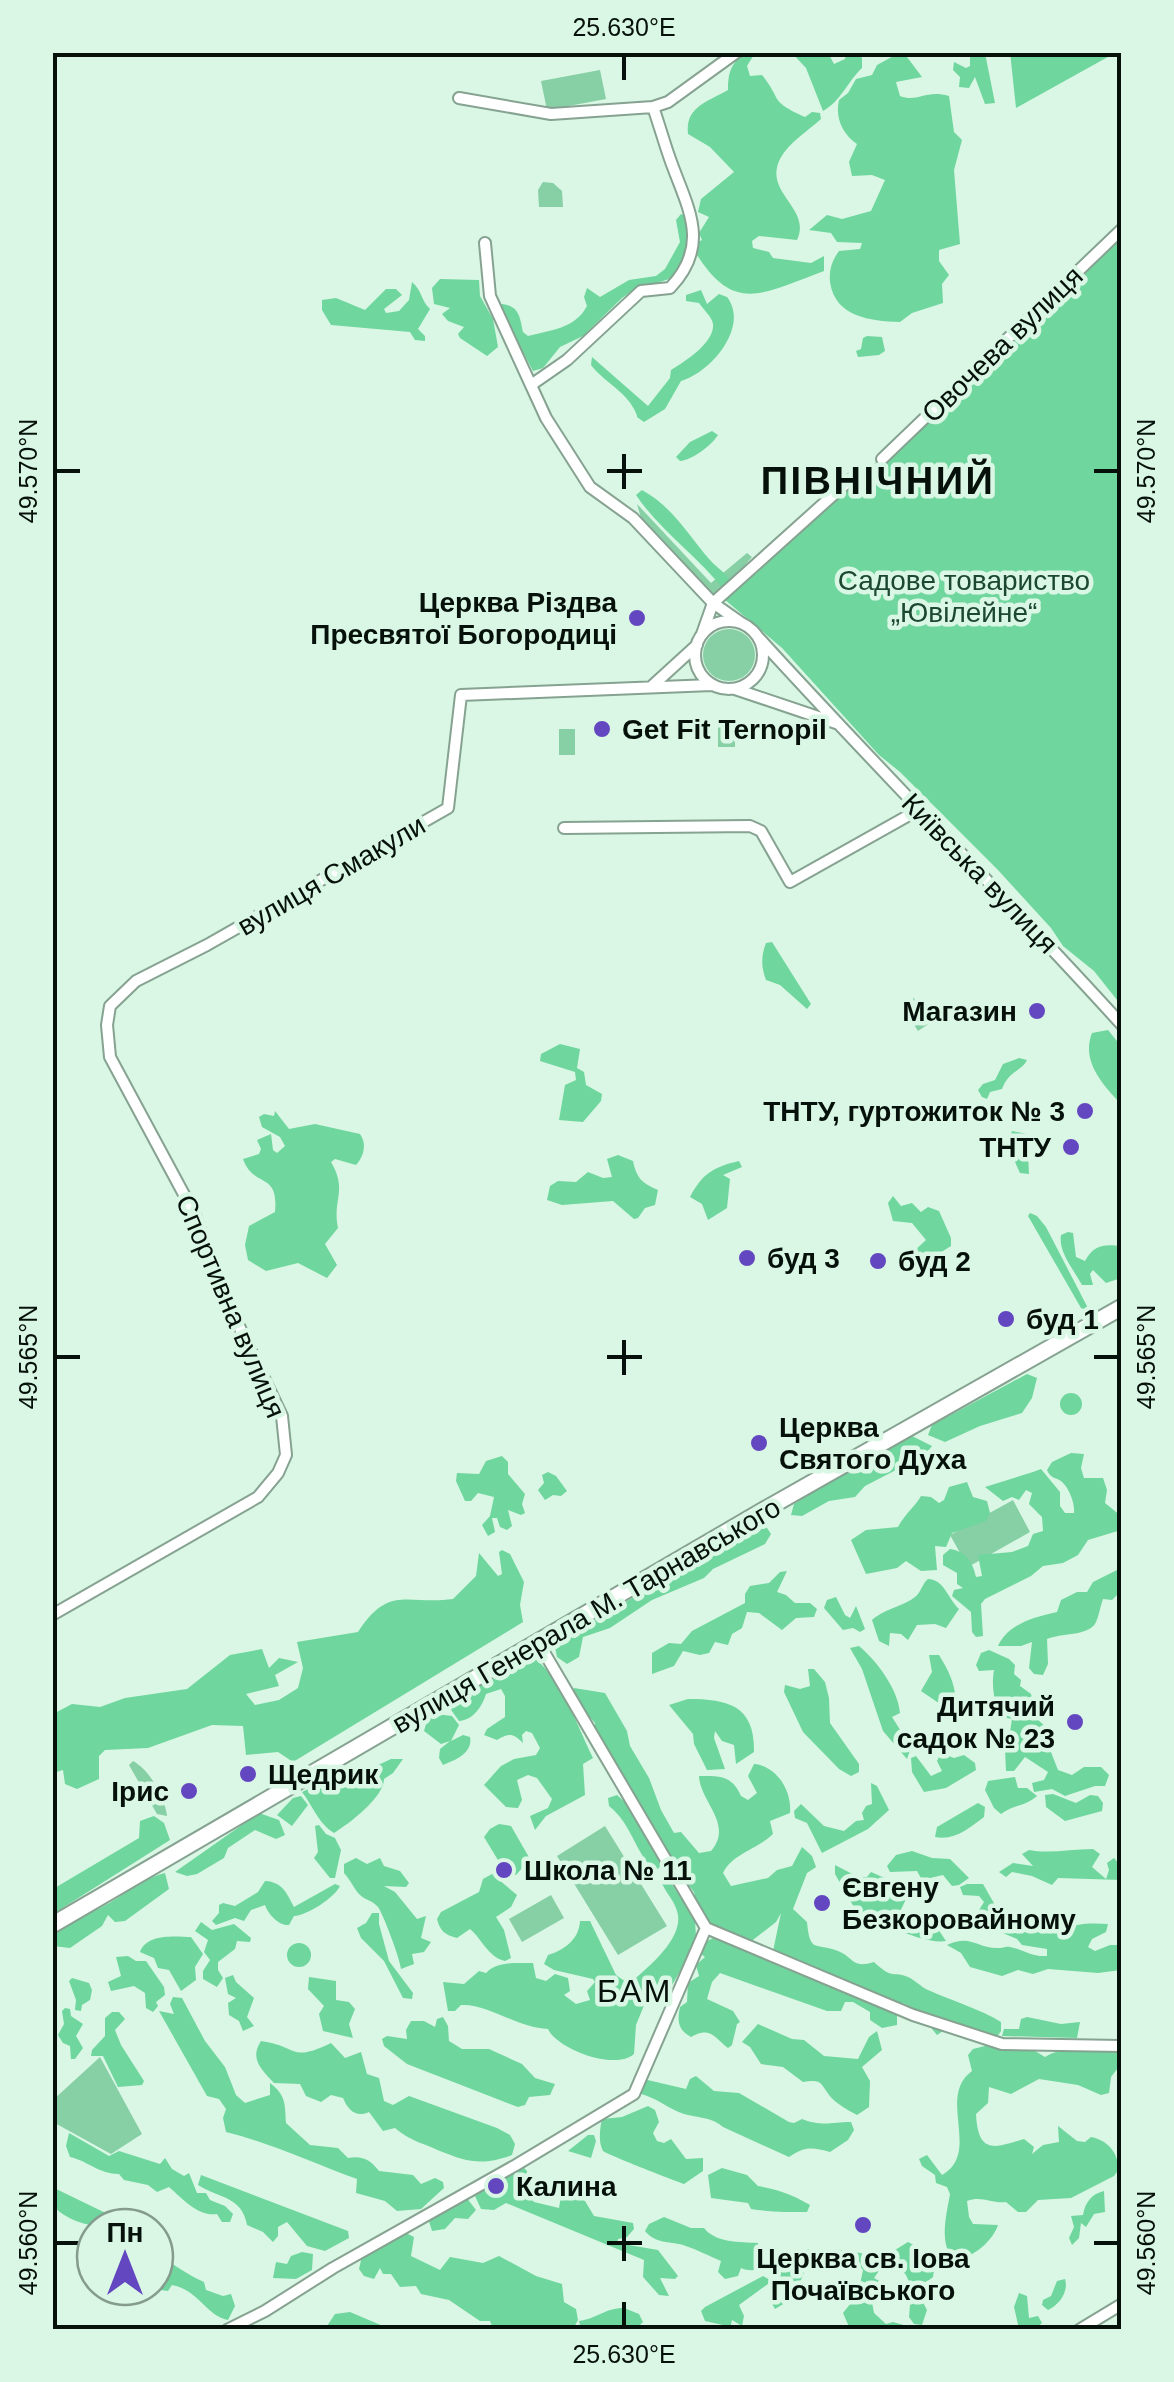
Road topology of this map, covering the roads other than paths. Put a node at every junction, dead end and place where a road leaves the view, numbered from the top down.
1 (737, 52) edge
2 (459, 98) dead end
3 (653, 106) junction
4 (1122, 229) edge
5 (485, 243) dead end
6 (531, 385) junction
7 (882, 459) dead end
8 (852, 478) dead end
9 (714, 603) junction
10 (743, 624) junction
11 (759, 638) junction
12 (699, 640) junction
13 (712, 685) junction
14 (650, 688) junction
15 (735, 689) junction
16 (837, 724) junction
17 (920, 809) junction
18 (564, 828) dead end
19 (110, 1006) joint
20 (1122, 1025) edge
21 (1122, 1308) edge
22 (52, 1614) edge
23 (538, 1642) junction
24 (52, 1924) edge
25 (706, 1928) junction
26 (1122, 2046) edge
27 (1122, 2304) edge
28 (227, 2330) edge
29 (1079, 2330) edge

1 - 3 street
2 - 3 street
3 - 6 street
4 - 7 street, Овочева вулиця
5 - 6 street
6 - 9 street
8 - 9 street
9 - 10 street
9 - 12 street
10 - 11 street
10 - 12 street
11 - 15 street
11 - 16 street, Київська вулиця
12 - 13 street
12 - 14 street
13 - 14 street, вулиця Смакули
13 - 15 street
14 - 19 street, вулиця Смакули
15 - 16 street
16 - 17 street, Київська вулиця
17 - 18 street
17 - 20 street, Київська вулиця
19 - 22 street, Спортивна вулиця
21 - 23 main road, вулиця Генерала М. Тарнавського
23 - 24 main road, вулиця Генерала М. Тарнавського
23 - 25 street
25 - 26 street
25 - 28 street
27 - 29 street

